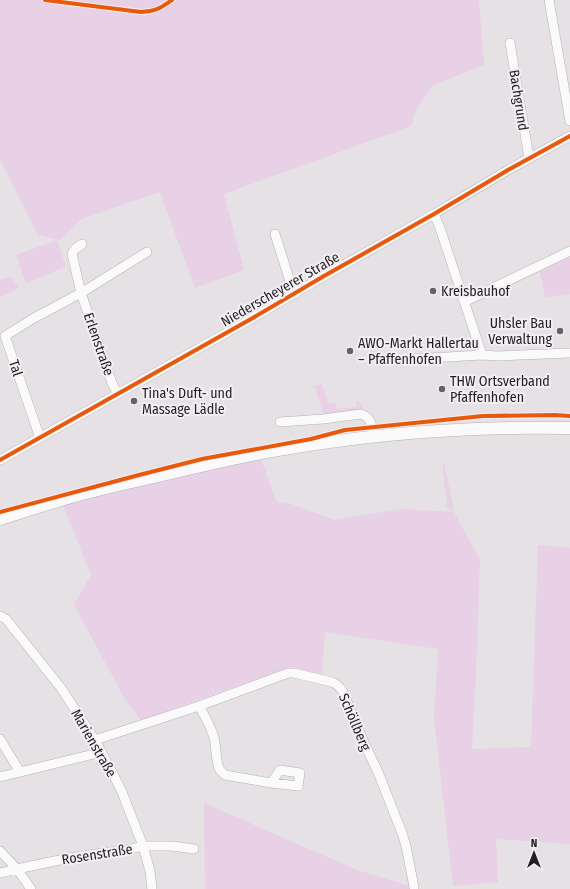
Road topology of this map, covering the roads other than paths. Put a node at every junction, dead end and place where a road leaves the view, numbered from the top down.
1 (549, 0) edge
2 (510, 43) dead end
3 (570, 121) edge
4 (570, 136) edge
5 (529, 158) junction
6 (434, 214) junction
7 (275, 234) dead end
8 (82, 244) dead end
9 (570, 251) edge
10 (147, 252) dead end
11 (81, 293) junction
12 (295, 294) junction
13 (464, 302) junction
14 (570, 353) edge
15 (482, 354) junction
16 (406, 361) dead end
17 (118, 394) junction
18 (280, 422) dead end
19 (570, 428) edge
20 (374, 436) junction
21 (40, 438) junction
22 (0, 460) edge
23 (0, 519) edge
24 (0, 616) edge
25 (199, 706) junction
26 (0, 739) edge
27 (95, 740) junction
28 (102, 752) junction
29 (20, 772) junction
30 (0, 777) edge
31 (271, 782) dead end
32 (143, 846) junction
33 (194, 849) dead end
34 (0, 851) edge
35 (17, 869) junction
36 (0, 874) edge
37 (414, 887) dead end
38 (31, 889) edge
39 (152, 889) edge

1 - 3 street
2 - 5 street, Bachgrund
4 - 5 street, Niederscheyerer Straße
5 - 6 street, Niederscheyerer Straße
6 - 12 street, Niederscheyerer Straße
6 - 13 street
7 - 12 street
8 - 11 street
9 - 13 street
10 - 11 street, Tal
11 - 17 street, Erlenstraße
11 - 21 street, Tal
12 - 17 street, Niederscheyerer Straße
13 - 15 street
14 - 15 street
15 - 16 street
17 - 21 street, Niederscheyerer Straße
18 - 20 street
19 - 20 main road
20 - 23 main road
21 - 22 street, Niederscheyerer Straße
24 - 27 street, Marienstraße
25 - 27 street, Schöllberg
25 - 31 street
25 - 37 street, Schöllberg
26 - 29 street
27 - 28 street, Marienstraße
28 - 29 street
28 - 32 street, Marienstraße
29 - 30 street
32 - 33 street, Rosenstraße
32 - 35 street, Rosenstraße
32 - 39 street, Marienstraße
34 - 35 street
35 - 36 street, Rosenstraße
35 - 38 street

